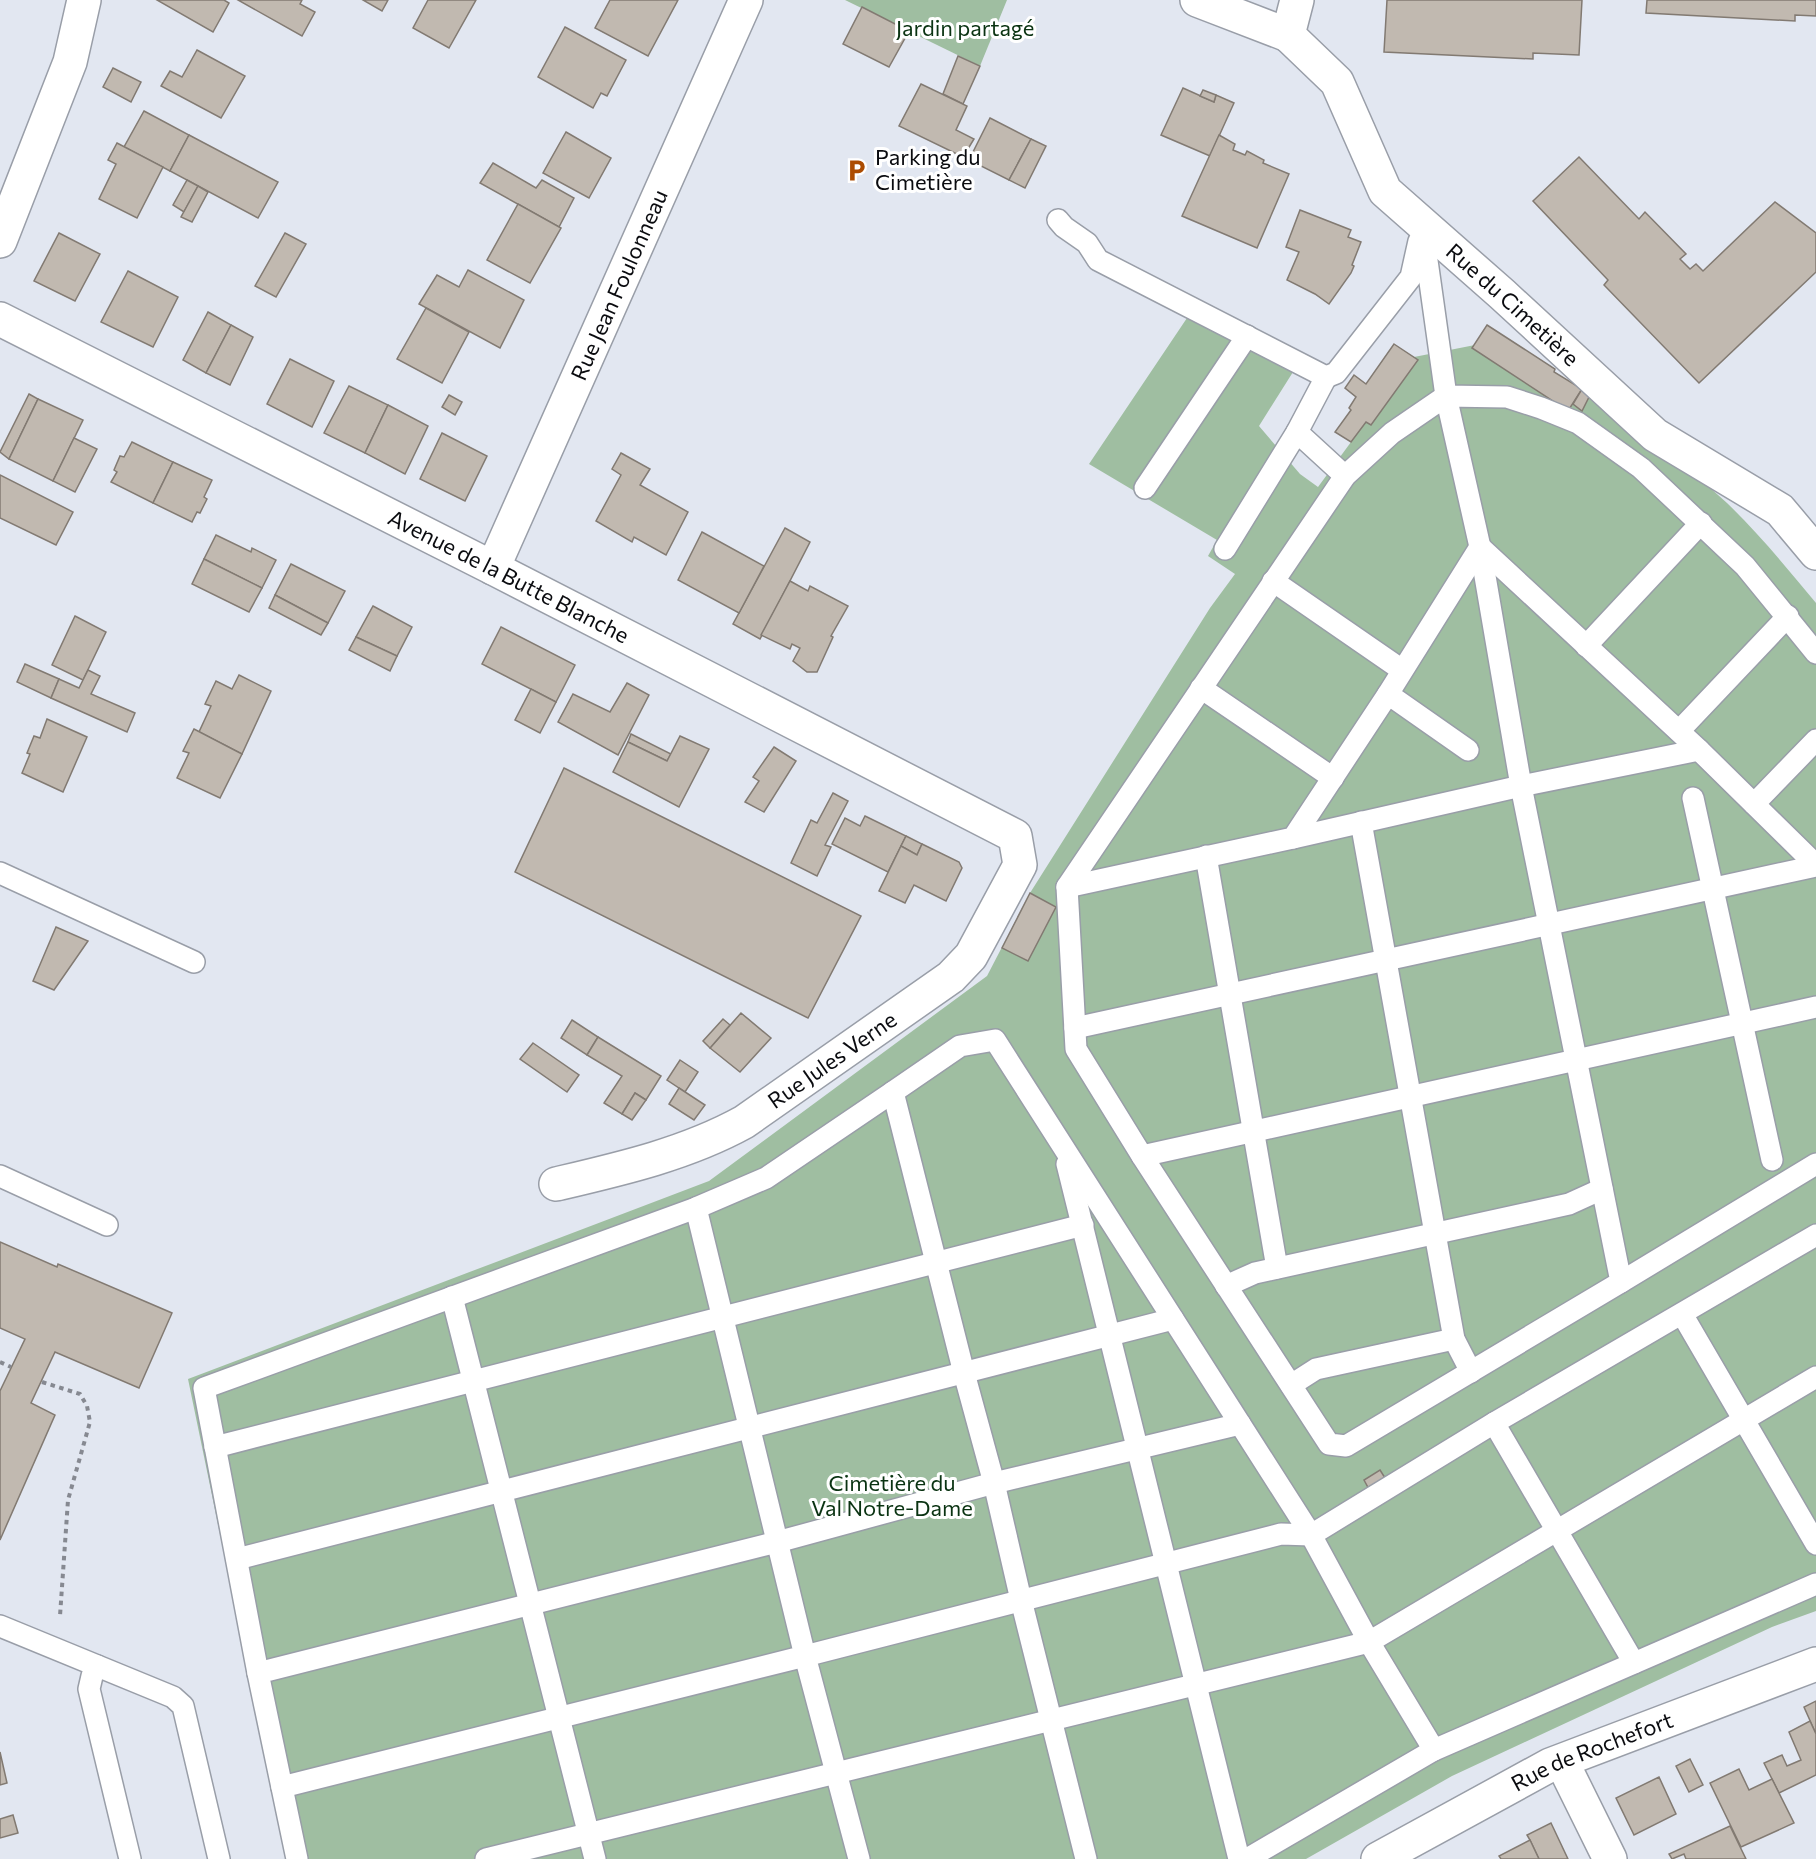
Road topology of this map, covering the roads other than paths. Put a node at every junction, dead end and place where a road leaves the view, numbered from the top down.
1 (84, 0) edge
2 (746, 0) edge
3 (1197, 0) edge
4 (1297, 0) edge
5 (1288, 35) junction
6 (1058, 220) dead end
7 (1422, 225) junction
8 (0, 241) edge
9 (0, 319) edge
10 (1247, 336) junction
11 (1326, 376) junction
12 (1446, 396) junction
13 (1297, 432) junction
14 (1346, 476) junction
15 (1145, 488) dead end
16 (1701, 524) junction
17 (1480, 547) junction
18 (1225, 549) dead end
19 (1816, 553) edge
20 (493, 568) junction
21 (1273, 581) junction
22 (1788, 616) junction
23 (1586, 646) junction
24 (1816, 653) edge
25 (1402, 670) junction
26 (1201, 688) junction
27 (1388, 694) junction
28 (1679, 731) junction
29 (1816, 740) edge
30 (1468, 750) dead end
31 (1699, 750) junction
32 (1333, 778) junction
33 (1521, 786) junction
34 (1693, 798) dead end
35 (1754, 804) junction
36 (1361, 822) junction
37 (1015, 836) joint
38 (1293, 838) junction
39 (1206, 856) junction
40 (1816, 865) edge
41 (0, 873) edge
42 (1066, 887) junction
43 (1713, 888) junction
44 (1549, 924) junction
45 (1386, 960) junction
46 (194, 962) dead end
47 (1230, 994) junction
48 (1816, 1007) edge
49 (1742, 1024) junction
50 (1075, 1028) junction
51 (1576, 1061) junction
52 (893, 1092) junction
53 (1410, 1097) junction
54 (1254, 1132) junction
55 (1063, 1146) junction
56 (1142, 1156) junction
57 (1772, 1160) dead end
58 (1816, 1164) edge
59 (0, 1176) edge
60 (556, 1184) dead end
61 (1602, 1190) junction
62 (696, 1208) junction
63 (107, 1225) dead end
64 (1083, 1225) junction
65 (1435, 1233) junction
66 (1816, 1235) edge
67 (936, 1263) junction
68 (1277, 1268) junction
69 (1621, 1282) junction
70 (1226, 1286) junction
71 (452, 1298) junction
72 (1682, 1314) junction
73 (722, 1317) junction
74 (1173, 1319) junction
75 (1109, 1335) junction
76 (1454, 1339) junction
77 (1471, 1371) junction
78 (964, 1372) junction
79 (1816, 1377) edge
80 (474, 1381) junction
81 (1290, 1385) junction
82 (1744, 1420) junction
83 (1494, 1423) junction
84 (1240, 1424) junction
85 (749, 1428) junction
86 (215, 1447) junction
87 (1137, 1449) junction
88 (994, 1483) junction
89 (501, 1491) junction
90 (1557, 1531) junction
91 (1311, 1535) junction
92 (777, 1542) junction
93 (1816, 1544) edge
94 (237, 1559) junction
95 (1166, 1563) junction
96 (1816, 1584) edge
97 (1021, 1600) junction
98 (530, 1604) junction
99 (0, 1626) edge
100 (1369, 1642) junction
101 (805, 1656) junction
102 (1634, 1663) junction
103 (1816, 1664) edge
104 (97, 1666) junction
105 (258, 1673) junction
106 (1196, 1684) junction
107 (559, 1718) junction
108 (1051, 1720) junction
109 (1434, 1750) junction
110 (1562, 1762) junction
111 (836, 1773) junction
112 (282, 1787) junction
113 (589, 1834) junction
114 (130, 1859) edge
115 (219, 1859) edge
116 (297, 1859) edge
117 (486, 1859) edge
118 (595, 1859) edge
119 (859, 1859) edge
120 (1086, 1859) edge
121 (1239, 1859) edge
122 (1247, 1859) edge
123 (1378, 1859) edge
124 (1610, 1859) edge

1 - 8 street
2 - 20 street, Rue Jean Foulonneau
3 - 5 street
4 - 5 street
5 - 7 street, Rue du Cimetière
6 - 10 lane
7 - 11 lane
7 - 12 lane
7 - 19 street, Rue du Cimetière
9 - 20 street, Avenue de la Butte Blanche
10 - 11 lane
10 - 15 lane
11 - 13 lane
12 - 14 lane
12 - 16 lane
12 - 17 lane
13 - 14 lane
13 - 18 lane
14 - 21 lane
16 - 22 lane
16 - 23 lane
17 - 23 lane
17 - 25 lane
17 - 33 lane
20 - 37 street, Avenue de la Butte Blanche
21 - 25 lane
21 - 26 lane
22 - 24 lane
22 - 28 lane
23 - 28 lane
25 - 27 lane
26 - 32 lane
26 - 42 lane
27 - 30 lane
27 - 32 lane
28 - 31 lane
29 - 35 lane
31 - 33 lane
31 - 35 lane
32 - 38 lane
33 - 36 lane
33 - 44 lane
34 - 43 lane
35 - 40 lane
36 - 38 lane
36 - 45 lane
37 - 60 street, Rue Jules Verne
38 - 39 lane
39 - 42 lane
39 - 47 lane
40 - 43 lane
41 - 46 lane
42 - 50 lane
43 - 44 lane
43 - 49 lane
44 - 45 lane
44 - 51 lane
45 - 47 lane
45 - 53 lane
47 - 50 lane
47 - 54 lane
48 - 49 lane
49 - 51 lane
49 - 57 lane
50 - 56 lane
51 - 53 lane
51 - 61 lane
52 - 55 lane
52 - 62 lane
52 - 67 lane
53 - 54 lane
53 - 65 lane
54 - 56 lane
54 - 68 lane
55 - 64 lane
55 - 74 lane
56 - 70 lane
58 - 69 lane
59 - 63 lane
61 - 65 lane
61 - 69 lane
62 - 71 lane
62 - 73 lane
64 - 67 lane
64 - 75 lane
65 - 68 lane
65 - 76 lane
66 - 72 lane
67 - 73 lane
67 - 78 lane
68 - 70 lane
69 - 77 lane
70 - 81 lane
71 - 80 lane
71 - 86 lane
72 - 82 lane
72 - 83 lane
73 - 80 lane
73 - 85 lane
74 - 75 lane
74 - 84 lane
75 - 78 lane
75 - 87 lane
76 - 77 lane
76 - 81 lane
77 - 81 lane
78 - 85 lane
78 - 88 lane
79 - 82 lane
80 - 86 lane
80 - 89 lane
82 - 90 lane
82 - 93 lane
83 - 90 lane
83 - 91 lane
84 - 87 lane
84 - 91 lane
85 - 89 lane
85 - 92 lane
86 - 94 lane
87 - 88 lane
87 - 95 lane
88 - 92 lane
88 - 97 lane
89 - 94 lane
89 - 98 lane
90 - 100 lane
90 - 102 lane
91 - 95 lane
91 - 100 lane
92 - 98 lane
92 - 101 lane
94 - 105 lane
95 - 97 lane
95 - 106 lane
96 - 102 lane
97 - 101 lane
97 - 108 lane
98 - 105 lane
98 - 107 lane
99 - 104 lane
100 - 106 lane
100 - 109 lane
101 - 107 lane
101 - 111 lane
102 - 109 lane
103 - 110 street, Rue de Rochefort
104 - 114 lane
104 - 115 lane
105 - 112 lane
106 - 108 lane
106 - 121 lane
107 - 112 lane
107 - 113 lane
108 - 111 lane
108 - 120 lane
109 - 122 lane
110 - 123 street, Rue de Rochefort
110 - 124 street
111 - 113 lane
111 - 119 lane
112 - 116 lane
113 - 117 lane
113 - 118 lane

